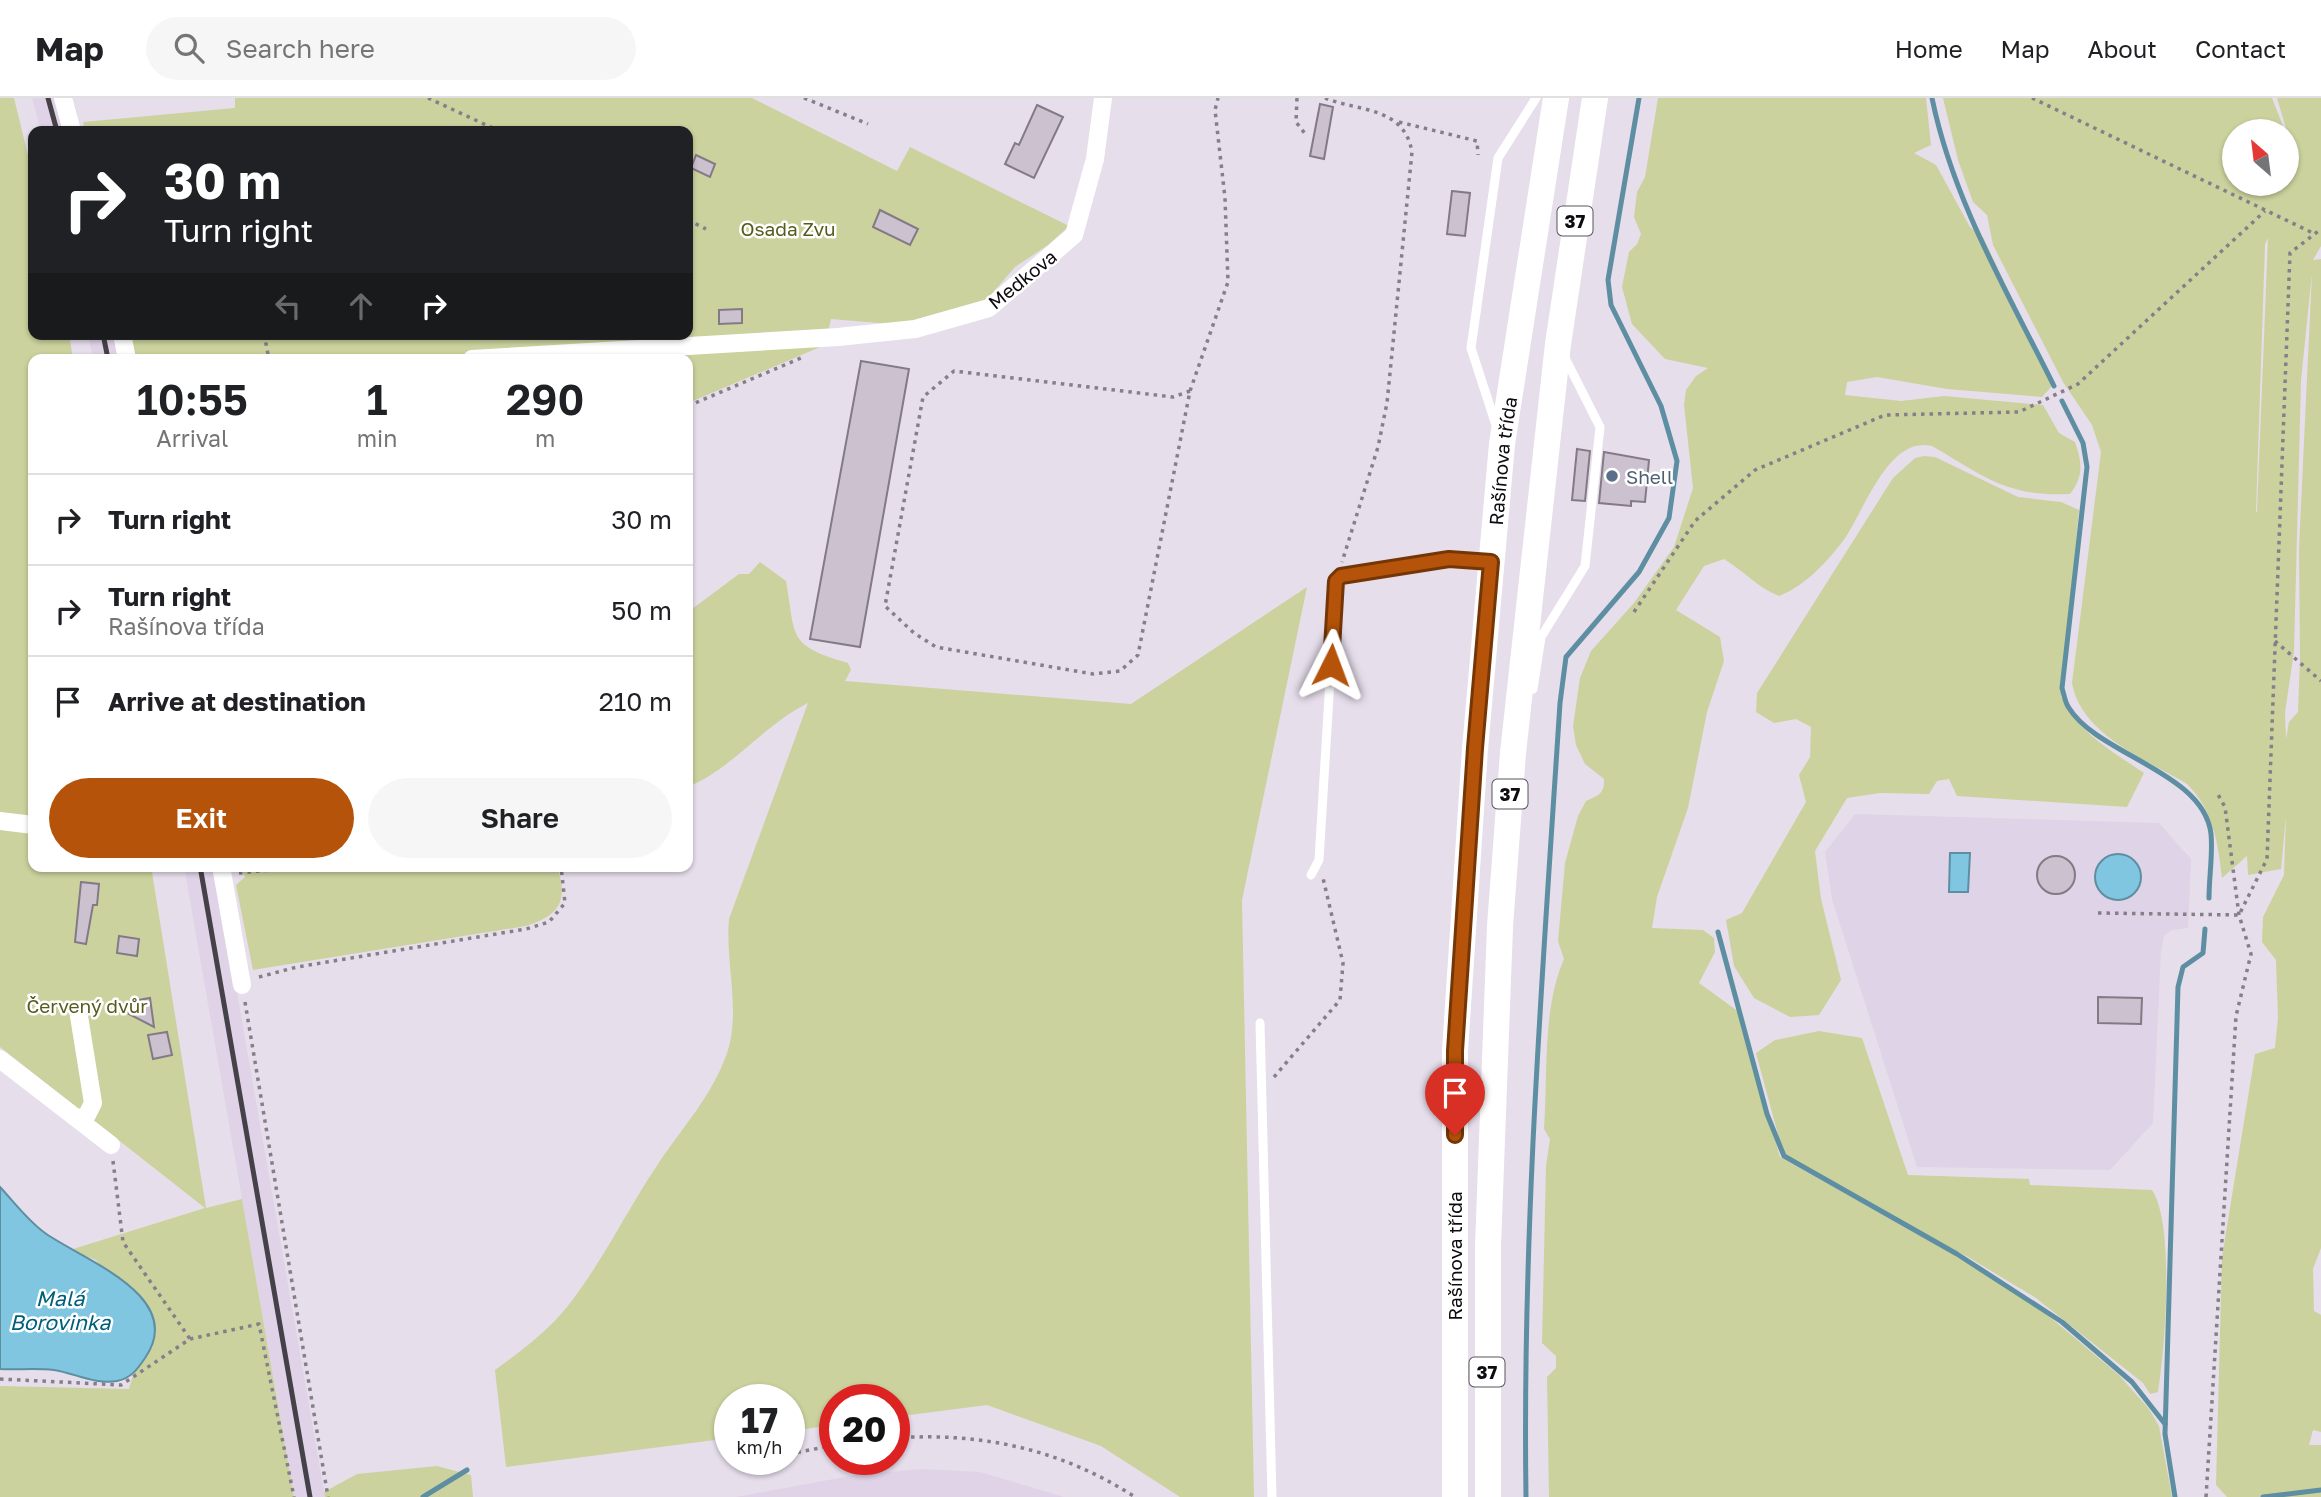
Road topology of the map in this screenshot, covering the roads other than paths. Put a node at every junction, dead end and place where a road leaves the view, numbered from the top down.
1 (63, 98) edge
2 (1103, 98) edge
3 (1536, 98) edge
4 (1556, 98) edge
5 (1595, 98) edge
6 (71, 126) edge
7 (1558, 344) junction
8 (557, 354) edge
9 (1502, 444) junction
10 (1491, 562) junction
11 (1516, 721) junction
12 (0, 821) edge
13 (28, 824) edge
14 (222, 872) edge
15 (1311, 875) dead end
16 (242, 985) road end
17 (78, 1010) dead end
18 (1261, 1023) dead end
19 (0, 1059) edge
20 (78, 1119) junction
21 (111, 1145) road end
22 (1272, 1497) edge
23 (1455, 1497) edge
24 (1488, 1497) edge

1 - 6 street
2 - 8 street, Medkova
3 - 9 lane
4 - 9 main road, Rašínova třída / 37
5 - 7 main road, Rašínova třída / 37
7 - 11 main road, Rašínova třída / 37
7 - 11 lane
9 - 10 main road, Rašínova třída / 37
10 - 15 lane
10 - 23 main road, Rašínova třída / 37
11 - 24 main road, Rašínova třída / 37
12 - 13 street
14 - 16 street
17 - 20 street
18 - 22 lane
19 - 20 street
20 - 21 street

